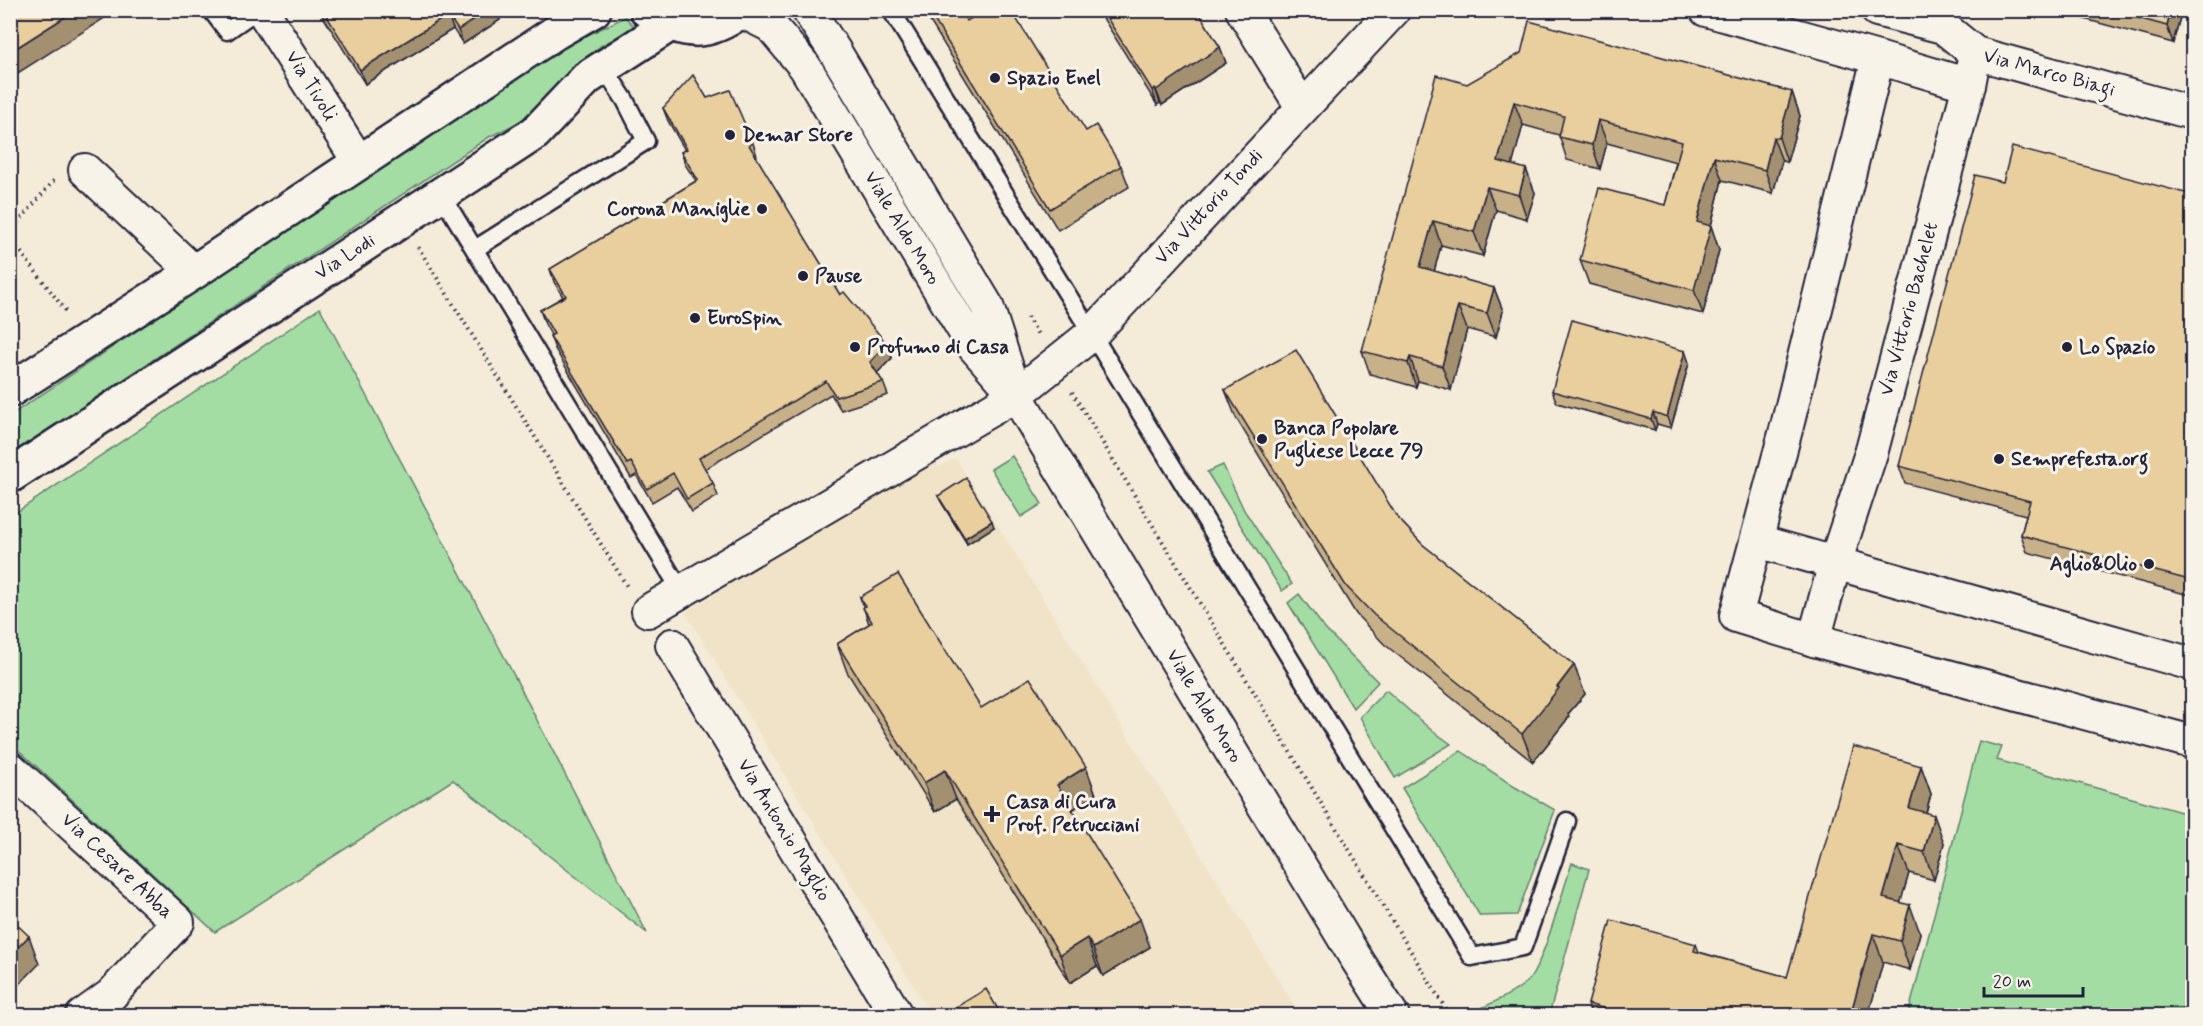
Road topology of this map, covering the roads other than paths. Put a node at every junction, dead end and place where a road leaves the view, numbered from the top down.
1 (211, 10) edge
2 (256, 10) edge
3 (262, 10) edge
4 (594, 10) edge
5 (808, 10) edge
6 (891, 10) edge
7 (1242, 10) edge
8 (1394, 10) edge
9 (1706, 10) edge
10 (1877, 10) edge
11 (741, 11) edge
12 (658, 18) edge
13 (1975, 53) junction
14 (1878, 58) junction
15 (604, 68) junction
16 (1969, 85) junction
17 (1302, 107) junction
18 (2193, 113) edge
19 (358, 162) junction
20 (85, 170) dead end
21 (441, 194) junction
22 (475, 249) junction
23 (194, 272) junction
24 (1092, 334) junction
25 (10, 390) edge
26 (1016, 395) junction
27 (10, 476) edge
28 (1757, 541) junction
29 (1836, 563) junction
30 (675, 581) junction
31 (648, 611) dead end
32 (1814, 640) junction
33 (672, 645) dead end
34 (2193, 664) edge
35 (2193, 742) edge
36 (12, 771) edge
37 (1567, 821) dead end
38 (1383, 1010) edge
39 (82, 1016) edge
40 (897, 1016) edge

1 - 2 lane
3 - 19 street, Via Tivoli
4 - 19 street
5 - 26 street, Viale Aldo Moro
6 - 24 lane
7 - 17 street
8 - 17 street, Via Vittorio Tondi
9 - 14 street, Via Marco Biagi
10 - 13 street, Via Marco Biagi
11 - 12 street, Viale Aldo Moro
11 - 26 street, Viale Aldo Moro
12 - 15 street, Via Lodi
13 - 16 street, Via Vittorio Bachelet
13 - 18 street, Via Marco Biagi
14 - 16 street, Via Marco Biagi
14 - 28 street
15 - 21 street, Via Lodi
15 - 22 lane
16 - 29 street, Via Vittorio Bachelet
17 - 24 street, Via Vittorio Tondi
19 - 23 street
20 - 23 street
21 - 22 lane
21 - 27 street, Via Lodi
22 - 30 lane
23 - 25 street
24 - 26 street, Via Vittorio Tondi
24 - 37 lane
26 - 30 street
26 - 38 street, Viale Aldo Moro
28 - 29 street
28 - 32 street
29 - 32 street, Via Vittorio Bachelet
29 - 34 street
30 - 31 street
32 - 35 street
33 - 40 street, Via Antonio Maglio
36 - 39 street, Via Cesare Abba

